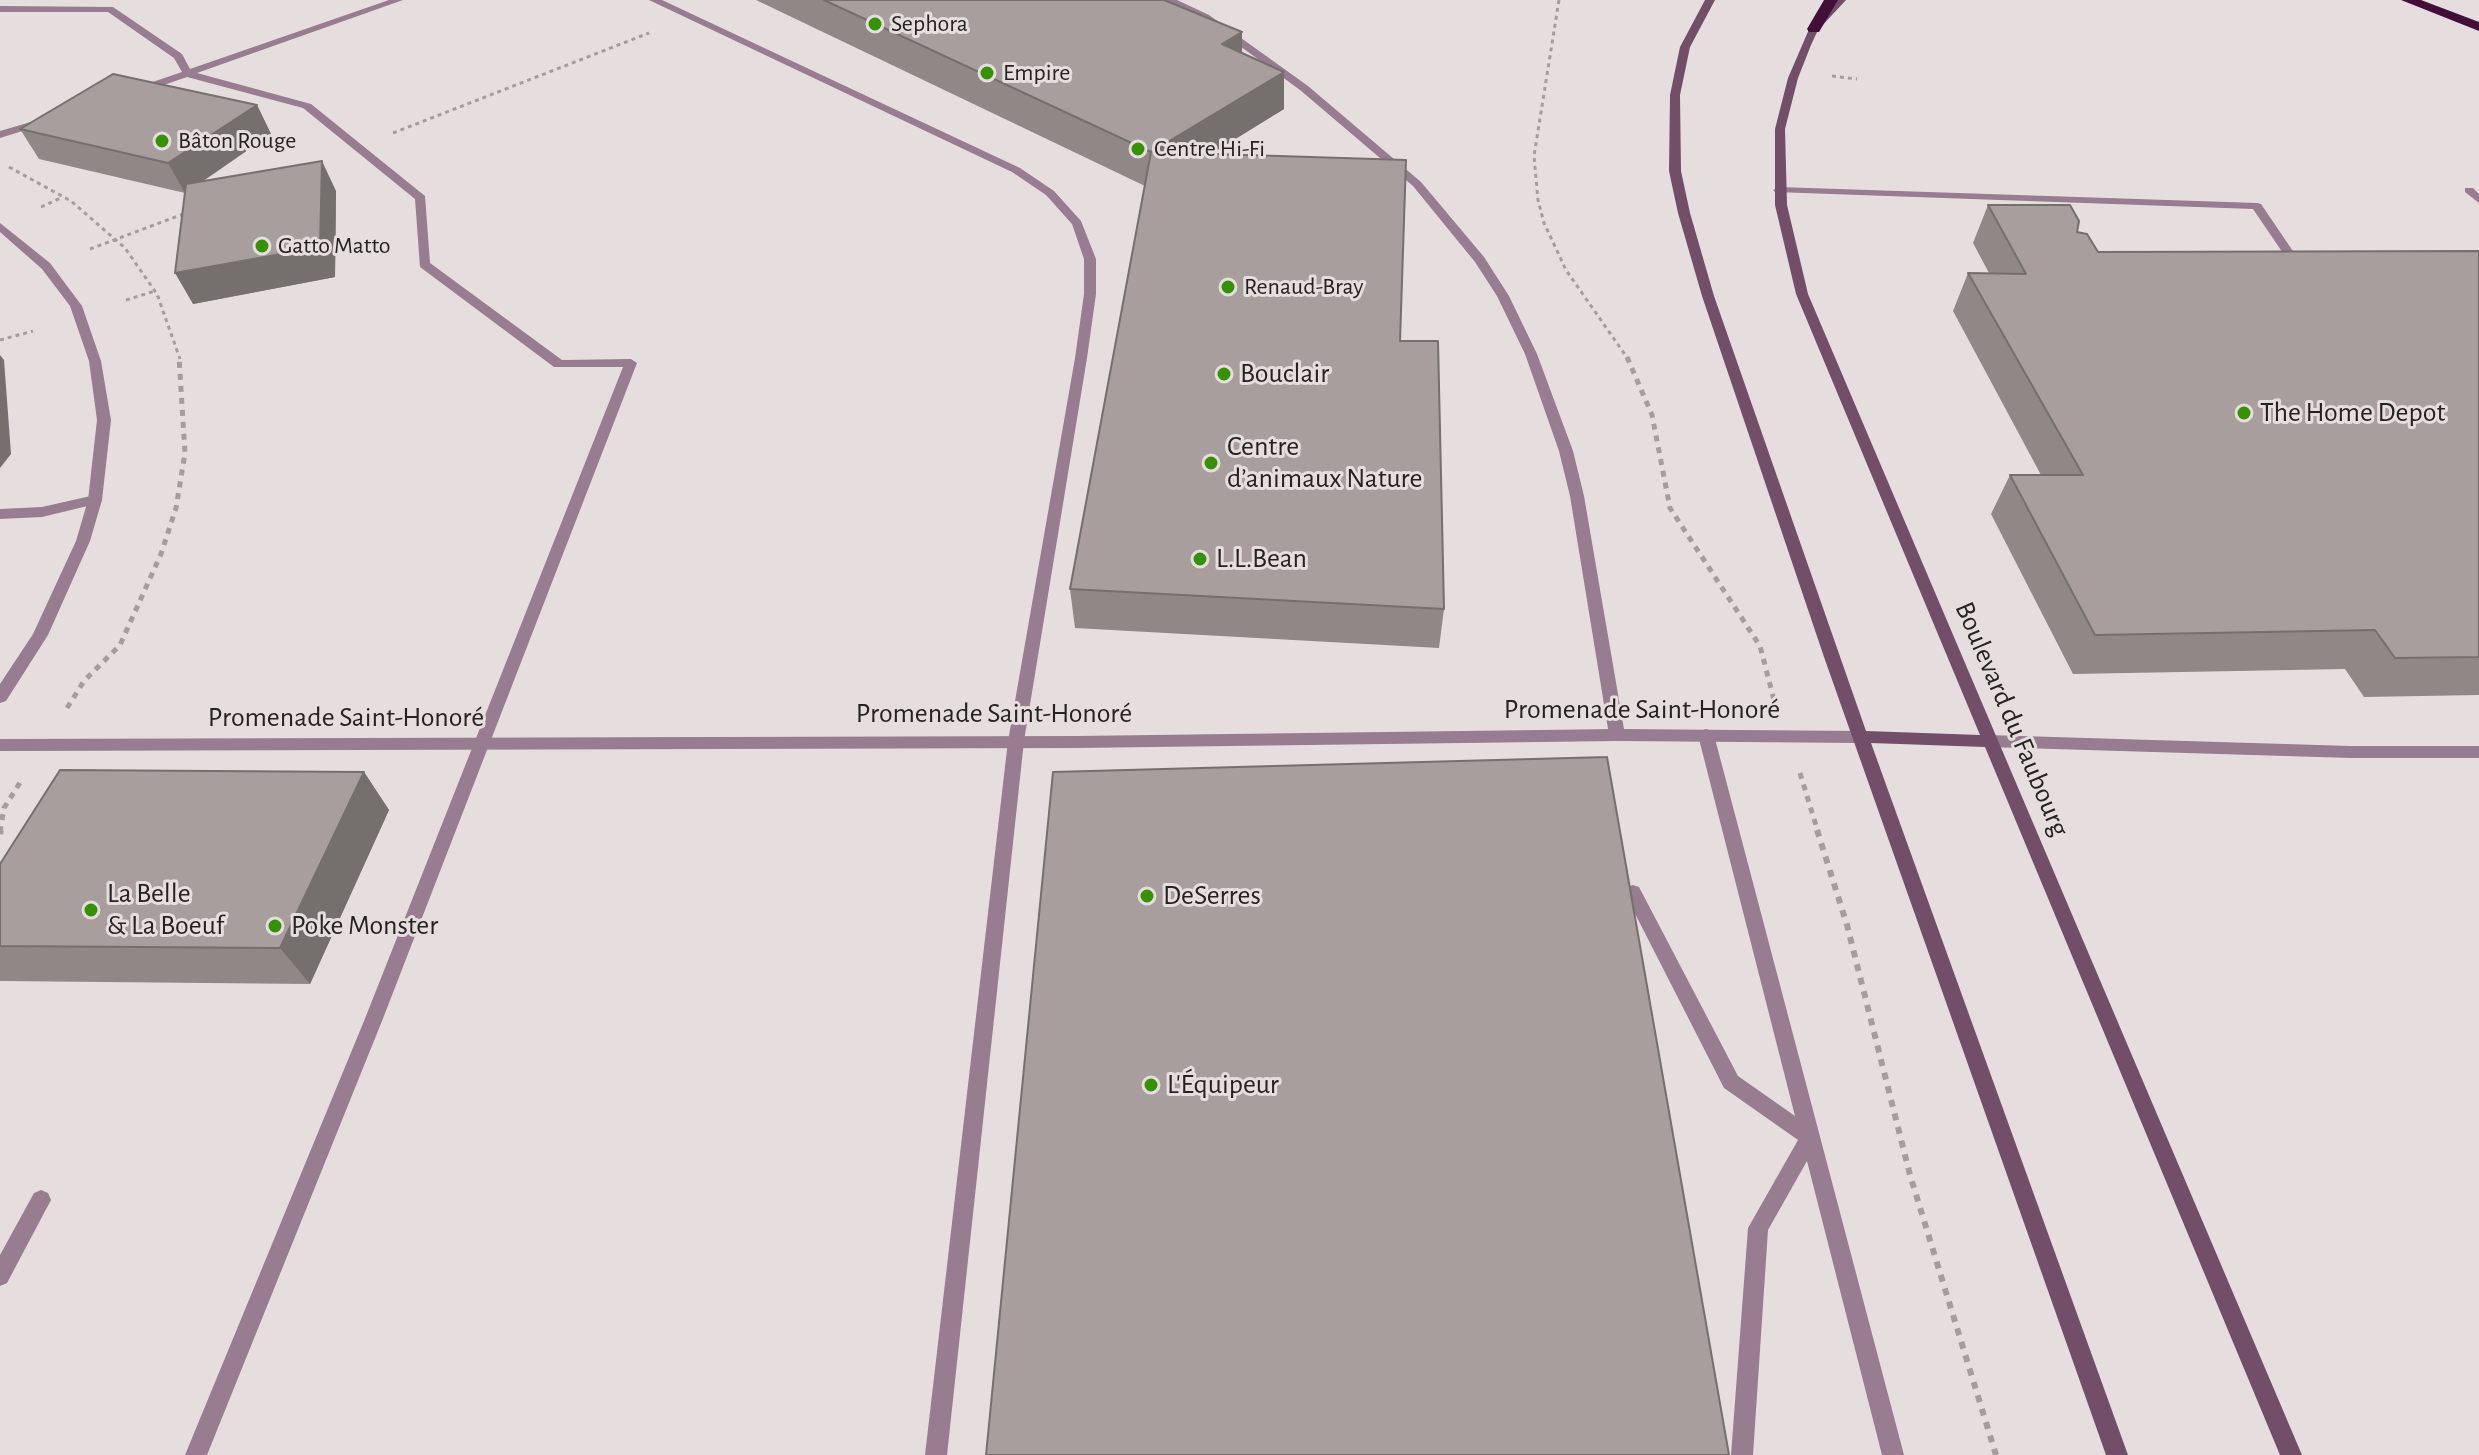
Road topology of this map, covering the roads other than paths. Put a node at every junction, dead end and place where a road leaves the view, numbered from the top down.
1 (398, 0) edge
2 (654, 0) edge
3 (1169, 0) edge
4 (1710, 0) edge
5 (1831, 0) edge
6 (1841, 0) edge
7 (2408, 0) edge
8 (0, 9) edge
9 (2479, 27) edge
10 (1814, 29) junction
11 (188, 74) junction
12 (130, 93) edge
13 (58, 116) edge
14 (0, 135) edge
15 (1779, 190) junction
16 (2469, 190) dead end
17 (2479, 200) edge
18 (0, 226) edge
19 (2280, 263) edge
20 (2295, 263) junction
21 (2310, 263) edge
22 (95, 500) junction
23 (0, 514) edge
24 (0, 697) edge
25 (1617, 735) junction
26 (1706, 735) junction
27 (1862, 737) junction
28 (1016, 741) junction
29 (1988, 741) junction
30 (480, 744) junction
31 (0, 745) edge
32 (2479, 752) edge
33 (1633, 892) edge
34 (1810, 1137) junction
35 (41, 1200) dead end
36 (0, 1276) edge
37 (196, 1455) edge
38 (936, 1455) edge
39 (1742, 1455) edge
40 (1893, 1455) edge
41 (2117, 1455) edge
42 (2291, 1455) edge

1 - 11 street
2 - 28 street
3 - 25 street
4 - 27 street
5 - 10 highway
6 - 10 street, Boulevard du Faubourg
7 - 9 highway
8 - 11 street
10 - 15 street, Boulevard du Faubourg
11 - 12 street
11 - 30 street
13 - 14 street
15 - 20 street
15 - 29 street, Boulevard du Faubourg
16 - 17 street
18 - 22 street
19 - 20 street
20 - 21 street
22 - 23 street
22 - 24 street
25 - 26 street, Promenade Saint-Honoré
25 - 28 street, Promenade Saint-Honoré
26 - 27 street, Promenade Saint-Honoré
26 - 34 street
27 - 29 street, Promenade Saint-Honoré
27 - 41 street
28 - 30 street, Promenade Saint-Honoré
28 - 38 street
29 - 32 street
29 - 42 street, Boulevard du Faubourg
30 - 31 street, Promenade Saint-Honoré
30 - 37 street
33 - 34 street
34 - 39 street
34 - 40 street
35 - 36 street

